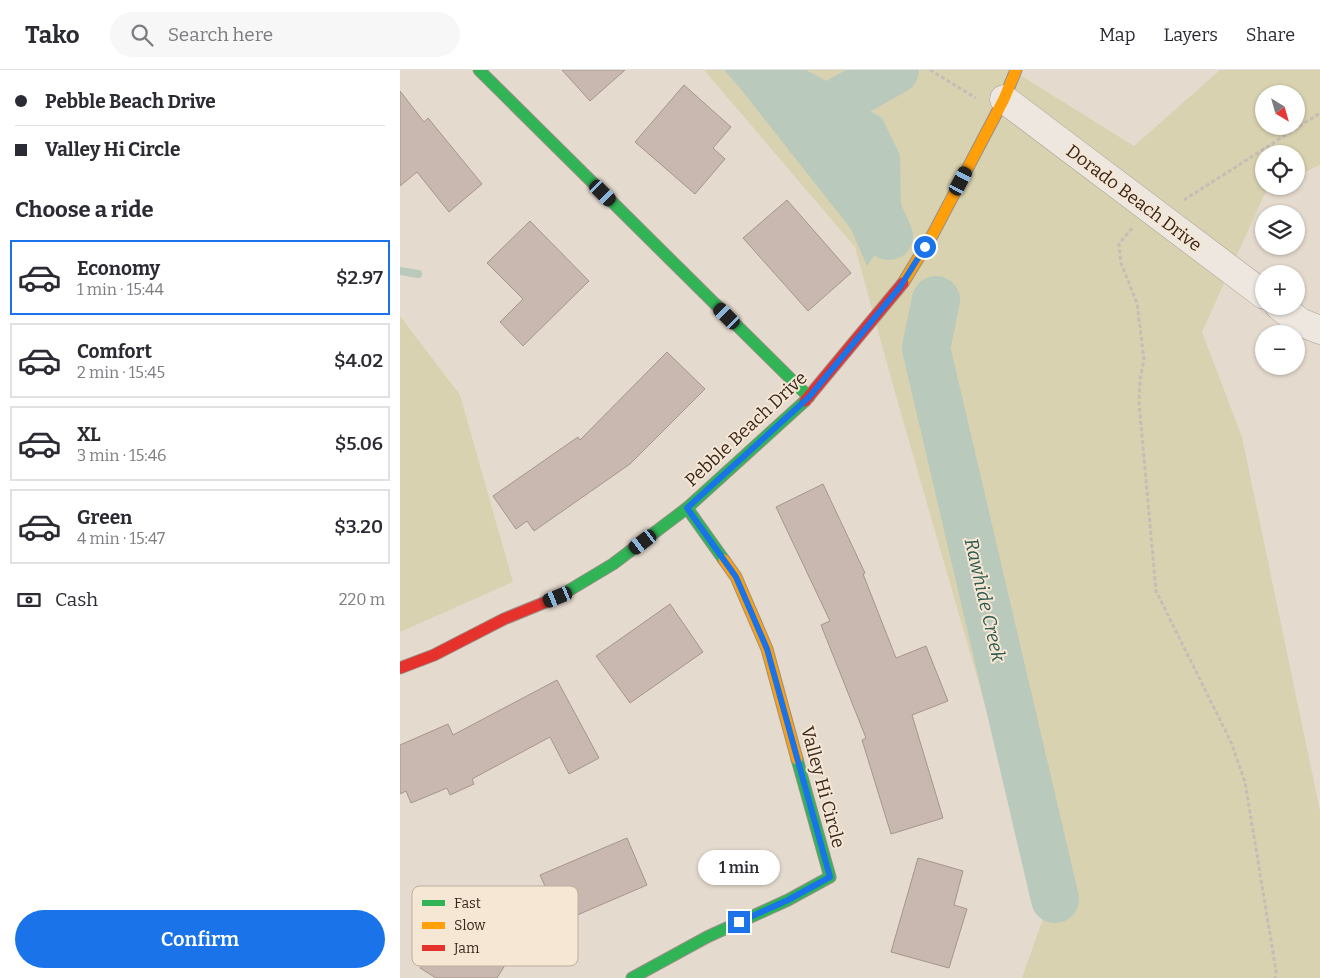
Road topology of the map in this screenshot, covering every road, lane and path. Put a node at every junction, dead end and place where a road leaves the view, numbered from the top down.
1 (480, 70) edge
2 (930, 70) edge
3 (1016, 70) edge
4 (1001, 105) junction
5 (1320, 113) edge
6 (1158, 216) junction
7 (1255, 288) edge
8 (1291, 315) edge
9 (1320, 330) edge
10 (809, 397) junction
11 (687, 508) junction
12 (400, 668) edge
13 (632, 978) edge
14 (1275, 978) edge

1 - 10 street
2 - 4 path
3 - 4 street, Pebble Beach Drive
4 - 6 street, Dorado Beach Drive
4 - 10 street, Pebble Beach Drive
5 - 6 path
6 - 7 street, Dorado Beach Drive
6 - 14 path
8 - 9 street
10 - 11 street, Pebble Beach Drive
11 - 12 street, Pebble Beach Drive
11 - 13 street, Valley Hi Circle

